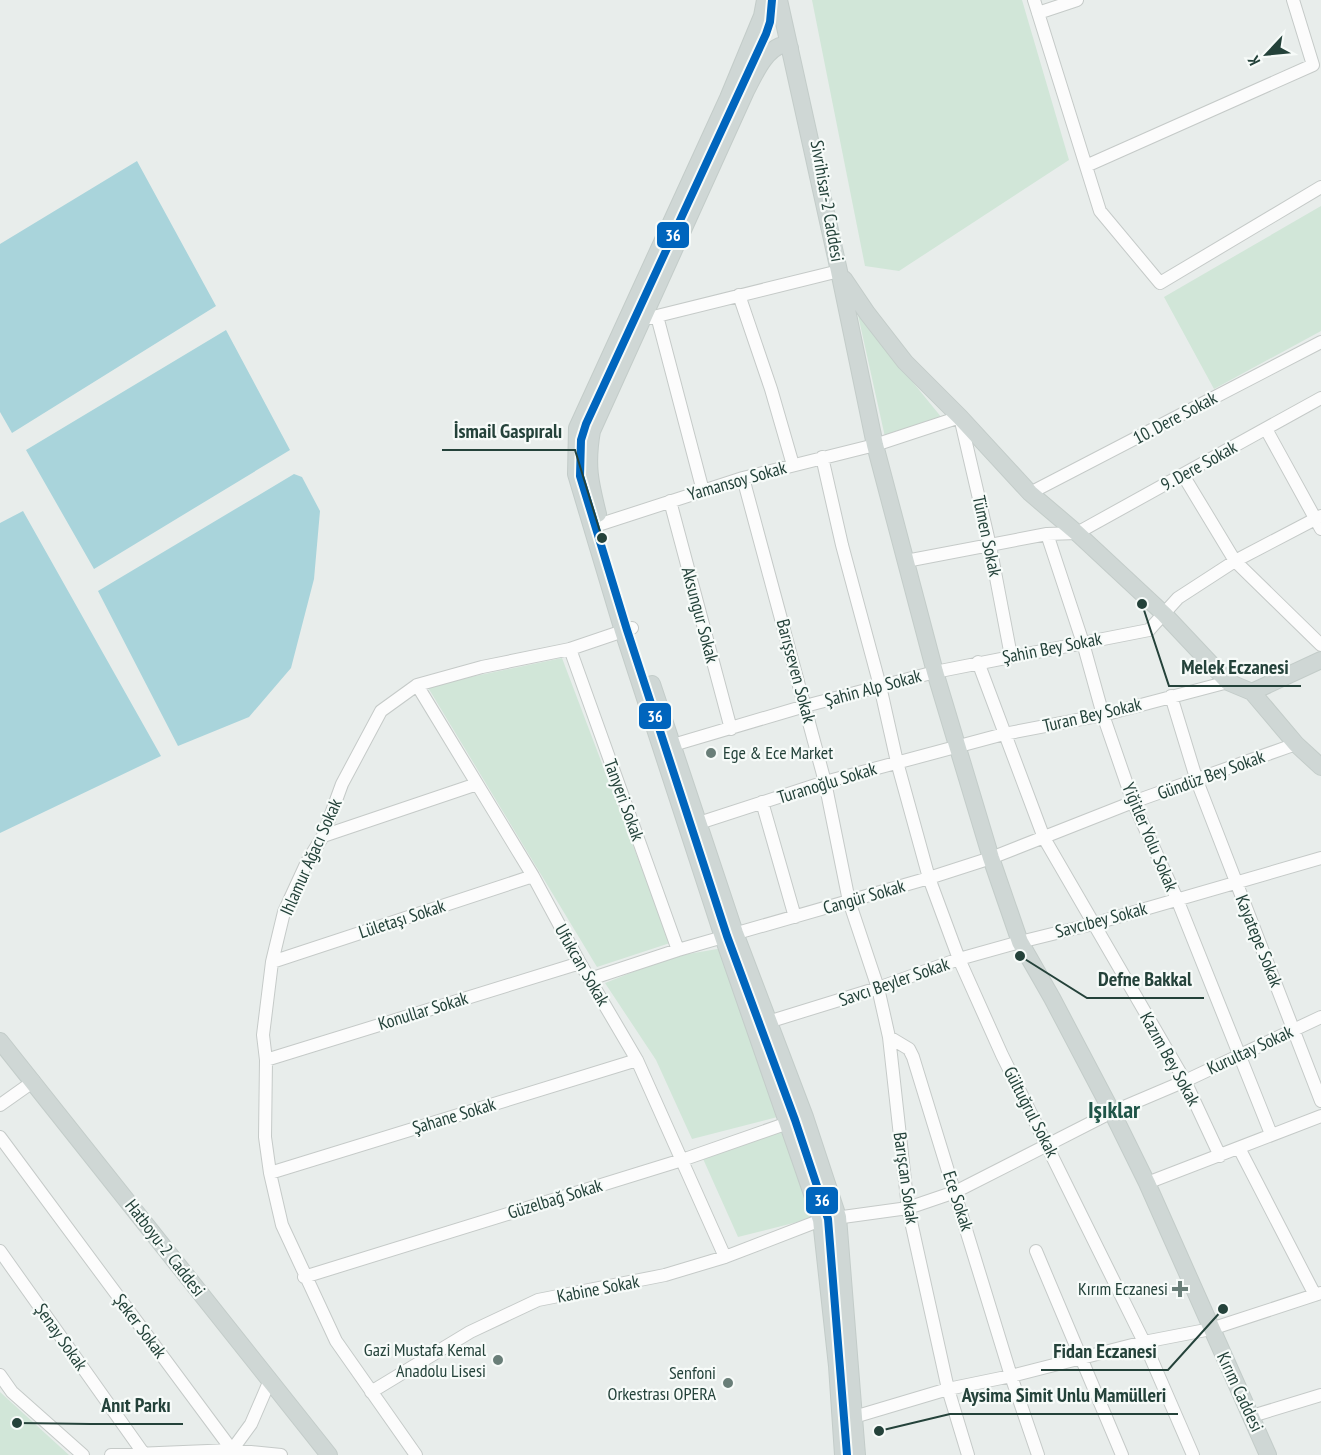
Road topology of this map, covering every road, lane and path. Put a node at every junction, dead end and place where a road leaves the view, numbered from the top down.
1 (765, 0) edge
2 (779, 0) edge
3 (789, 0) edge
4 (1034, 0) edge
5 (1077, 0) edge
6 (1293, 0) edge
7 (1038, 13) junction
8 (790, 48) junction
9 (1086, 166) junction
10 (1321, 188) edge
11 (839, 271) junction
12 (739, 295) junction
13 (649, 318) junction
14 (1321, 342) edge
15 (1321, 398) edge
16 (960, 417) junction
17 (1266, 429) junction
18 (875, 445) junction
19 (822, 457) junction
20 (793, 465) junction
21 (1183, 475) junction
22 (743, 478) junction
23 (703, 491) junction
24 (1030, 494) junction
25 (670, 501) junction
26 (1319, 521) edge
27 (601, 524) junction
28 (1077, 533) junction
29 (1047, 534) junction
30 (990, 546) junction
31 (906, 561) junction
32 (1235, 561) junction
33 (1164, 614) junction
34 (628, 630) junction
35 (1083, 643) junction
36 (1321, 645) edge
37 (570, 649) junction
38 (1011, 656) junction
39 (1321, 660) edge
40 (978, 662) junction
41 (935, 672) junction
42 (1228, 682) junction
43 (417, 685) junction
44 (880, 686) junction
45 (1252, 692) junction
46 (1171, 696) junction
47 (805, 706) junction
48 (1103, 715) junction
49 (731, 729) junction
50 (1004, 734) junction
51 (673, 745) junction
52 (956, 746) junction
53 (1308, 749) edge
54 (897, 762) junction
55 (1321, 766) edge
56 (1197, 781) junction
57 (825, 782) junction
58 (477, 784) junction
59 (762, 802) junction
60 (1133, 802) junction
61 (699, 822) junction
62 (323, 836) junction
63 (1044, 838) junction
64 (991, 858) junction
65 (1321, 858) edge
66 (533, 876) junction
67 (929, 878) junction
68 (1235, 882) junction
69 (1177, 899) junction
70 (849, 901) junction
71 (795, 916) junction
72 (1093, 924) junction
73 (729, 935) junction
74 (1020, 942) junction
75 (678, 950) junction
76 (959, 959) junction
77 (272, 962) junction
78 (580, 963) junction
79 (590, 979) junction
80 (878, 988) junction
81 (1321, 1017) edge
82 (768, 1022) junction
83 (1294, 1029) junction
84 (889, 1037) junction
85 (0, 1041) edge
86 (1240, 1054) junction
87 (266, 1060) junction
88 (637, 1060) junction
89 (34, 1081) junction
90 (1185, 1082) junction
91 (1321, 1101) edge
92 (0, 1105) edge
93 (1112, 1112) junction
94 (1321, 1116) edge
95 (805, 1117) junction
96 (788, 1123) junction
97 (1271, 1134) junction
98 (0, 1137) edge
99 (1047, 1144) junction
100 (1239, 1148) junction
101 (1220, 1156) junction
102 (682, 1160) junction
103 (270, 1173) junction
104 (1147, 1183) junction
105 (955, 1192) junction
106 (908, 1208) junction
107 (830, 1219) junction
108 (0, 1251) edge
109 (1036, 1251) dead end
110 (726, 1257) junction
111 (304, 1277) junction
112 (1318, 1294) edge
113 (1211, 1329) junction
114 (1144, 1342) junction
115 (1080, 1358) junction
116 (0, 1375) edge
117 (1011, 1377) junction
118 (270, 1380) junction
119 (948, 1389) junction
120 (371, 1392) junction
121 (1321, 1395) edge
122 (1252, 1416) junction
123 (854, 1417) junction
124 (232, 1450) junction
125 (144, 1454) edge
126 (83, 1455) edge
127 (111, 1455) edge
128 (281, 1455) edge
129 (329, 1455) edge
130 (416, 1455) edge
131 (843, 1455) edge
132 (857, 1455) edge
133 (968, 1455) edge
134 (1038, 1455) edge
135 (1122, 1455) edge
136 (1193, 1455) edge
137 (1268, 1455) edge

1 - 34 main road
2 - 8 main road, Sivrihisar-2 Caddesi
3 - 11 main road, Sivrihisar-2 Caddesi
4 - 7 street
5 - 7 street
6 - 9 street
7 - 9 street
8 - 11 main road, Sivrihisar-2 Caddesi
8 - 13 main road
9 - 10 street
11 - 12 street
11 - 16 main road
11 - 18 main road, Kırım Caddesi
12 - 13 street
12 - 20 street
13 - 23 street
13 - 27 main road
14 - 24 street, 10. Dere Sokak
15 - 17 street, 9. Dere Sokak
16 - 18 street, Yamansoy Sokak
16 - 24 main road
16 - 30 street, Tümen Sokak
17 - 21 street, 9. Dere Sokak
17 - 26 street
18 - 19 street, Yamansoy Sokak
18 - 31 main road, Kırım Caddesi
19 - 20 street, Yamansoy Sokak
19 - 44 street, Gültuğrul Sokak
20 - 22 street, Yamansoy Sokak
21 - 28 street, 9. Dere Sokak
21 - 32 street
22 - 23 street, Yamansoy Sokak
22 - 47 street, Barışseven Sokak
23 - 25 street, Yamansoy Sokak
24 - 28 main road
25 - 27 street, Yamansoy Sokak
25 - 49 street, Aksungur Sokak
26 - 32 street, Şahin Bey Sokak
27 - 34 main road
28 - 29 street
28 - 33 main road
29 - 30 street
29 - 35 street, Yiğitler Yolu Sokak
30 - 31 street
30 - 38 street, Tümen Sokak
31 - 41 main road, Kırım Caddesi
32 - 33 street, Şahin Bey Sokak
32 - 36 street
33 - 35 street, Şahin Bey Sokak
33 - 42 main road
34 - 37 street, Ihlamur Ağacı Sokak
34 - 51 main road
34 - 73 main road
35 - 38 street, Şahin Bey Sokak
35 - 48 street, Yiğitler Yolu Sokak
37 - 43 street, Ihlamur Ağacı Sokak
37 - 75 street, Tanyeri Sokak
38 - 40 street, Şahin Bey Sokak
39 - 45 main road
40 - 41 street, Şahin Bey Sokak
40 - 50 street, Kazım Bey Sokak
41 - 44 street, Şahin Alp Sokak
41 - 52 main road, Kırım Caddesi
42 - 45 main road
42 - 46 street, Turan Bey Sokak
43 - 58 street, Ufukcan Sokak
43 - 62 street, Ihlamur Ağacı Sokak
44 - 47 street, Şahin Alp Sokak
44 - 54 street, Gültuğrul Sokak
45 - 53 main road
46 - 48 street, Turan Bey Sokak
46 - 56 street, Kayatepe Sokak
47 - 49 street, Şahin Alp Sokak
47 - 57 street, Barışseven Sokak
48 - 50 street, Turan Bey Sokak
48 - 60 street, Yiğitler Yolu Sokak
49 - 51 street, Şahin Alp Sokak
50 - 52 street, Turan Bey Sokak
50 - 63 street, Kazım Bey Sokak
51 - 61 main road
52 - 54 street, Turanoğlu Sokak
52 - 64 main road, Kırım Caddesi
53 - 55 main road
53 - 56 street, Gündüz Bey Sokak
54 - 57 street, Turanoğlu Sokak
54 - 67 street, Gültuğrul Sokak
56 - 60 street, Gündüz Bey Sokak
56 - 68 street, Kayatepe Sokak
57 - 59 street, Turanoğlu Sokak
57 - 70 street, Barışseven Sokak
58 - 62 street
58 - 66 street, Ufukcan Sokak
59 - 61 street, Turanoğlu Sokak
59 - 71 street
60 - 63 street, Gündüz Bey Sokak
60 - 69 street, Yiğitler Yolu Sokak
61 - 73 main road
62 - 77 street, Ihlamur Ağacı Sokak
63 - 64 street, Gündüz Bey Sokak
63 - 72 street, Kazım Bey Sokak
64 - 67 street, Cangür Sokak
64 - 74 main road, Kırım Caddesi
65 - 68 street, Savcıbey Sokak
66 - 77 street, Lületaşı Sokak
66 - 78 street, Ufukcan Sokak
67 - 70 street, Cangür Sokak
67 - 76 street, Gültuğrul Sokak
68 - 69 street, Savcıbey Sokak
68 - 83 street, Kayatepe Sokak
69 - 72 street, Savcıbey Sokak
69 - 86 street, Yiğitler Yolu Sokak
70 - 71 street, Cangür Sokak
70 - 80 street, Barışcan Sokak
71 - 73 street, Cangür Sokak
72 - 74 street, Savcıbey Sokak
72 - 90 street, Kazım Bey Sokak
73 - 75 street, Cangür Sokak
73 - 82 main road
73 - 96 main road
74 - 76 street, Savcı Beyler Sokak
74 - 93 main road, Kırım Caddesi
75 - 79 street, Cangür Sokak
76 - 80 street, Savcı Beyler Sokak
76 - 99 street, Gültuğrul Sokak
77 - 87 street, Ihlamur Ağacı Sokak
78 - 79 street, Ufukcan Sokak
78 - 87 street, Konullar Sokak
79 - 88 street, Ufukcan Sokak
80 - 82 street, Savcı Beyler Sokak
80 - 84 street, Barışcan Sokak
81 - 83 street, Kurultay Sokak
82 - 95 main road
83 - 86 street, Kurultay Sokak
83 - 91 street, Kayatepe Sokak
84 - 105 street, Ece Sokak
84 - 106 street, Barışcan Sokak
85 - 89 main road, Hatboyu-2 Caddesi
86 - 90 street, Kurultay Sokak
86 - 97 street, Yiğitler Yolu Sokak
87 - 103 street, Ihlamur Ağacı Sokak
88 - 102 street, Ufukcan Sokak
88 - 103 street, Şahane Sokak
89 - 92 street
89 - 118 main road, Hatboyu-2 Caddesi
90 - 93 street, Kurultay Sokak
90 - 101 street, Kazım Bey Sokak
93 - 99 street, Kurultay Sokak
93 - 104 main road, Kırım Caddesi
94 - 97 street
95 - 96 street, Güzelbağ Sokak
95 - 107 main road
96 - 102 street, Güzelbağ Sokak
96 - 107 main road
97 - 100 street
98 - 124 street, Şeker Sokak
99 - 105 street, Kurultay Sokak
99 - 114 street, Gültuğrul Sokak
100 - 101 street
100 - 112 street
101 - 104 street
102 - 110 street, Ufukcan Sokak
102 - 111 street, Güzelbağ Sokak
103 - 111 street, Ihlamur Ağacı Sokak
104 - 113 main road, Kırım Caddesi
105 - 106 street, Kabine Sokak
105 - 117 street, Ece Sokak
106 - 107 street, Kabine Sokak
106 - 119 street, Barışcan Sokak
107 - 110 street, Kabine Sokak
107 - 123 main road
107 - 131 main road
108 - 125 street, Şenay Sokak
109 - 115 street
110 - 120 street, Kabine Sokak
111 - 120 street, Ihlamur Ağacı Sokak
112 - 113 street
113 - 114 street
113 - 122 main road, Kırım Caddesi
114 - 115 street
114 - 136 street, Gültuğrul Sokak
115 - 117 street
115 - 135 street
116 - 126 street
117 - 119 street
117 - 134 street, Ece Sokak
118 - 124 street
118 - 129 main road, Hatboyu-2 Caddesi
119 - 123 street
119 - 133 street, Barışcan Sokak
120 - 130 street, Ihlamur Ağacı Sokak
121 - 122 street
122 - 137 main road, Kırım Caddesi
123 - 132 main road
124 - 125 street
124 - 128 street
125 - 127 street

